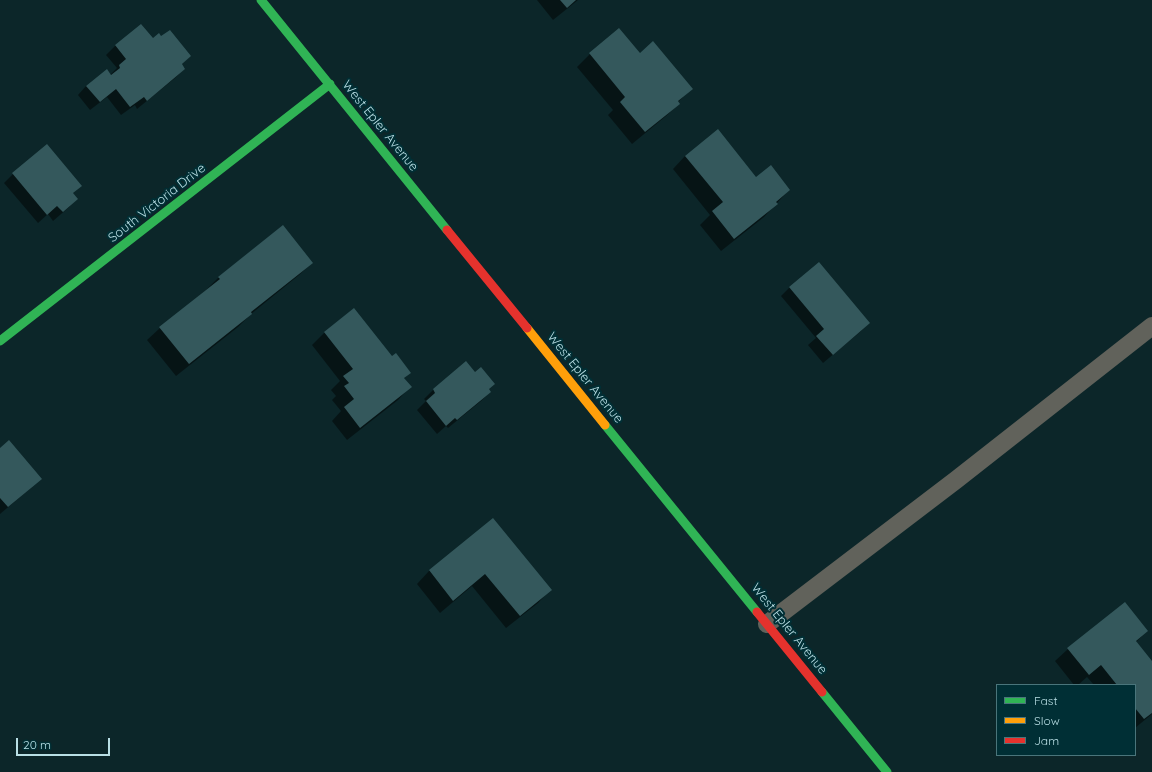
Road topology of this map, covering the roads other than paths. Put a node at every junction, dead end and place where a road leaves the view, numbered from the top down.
1 (261, 0) edge
2 (330, 84) junction
3 (1152, 326) edge
4 (0, 341) edge
5 (767, 624) junction
6 (887, 772) edge

1 - 2 street, West Epler Avenue
2 - 4 street, South Victoria Drive
2 - 5 street, West Epler Avenue
3 - 5 lane
5 - 6 street, West Epler Avenue

